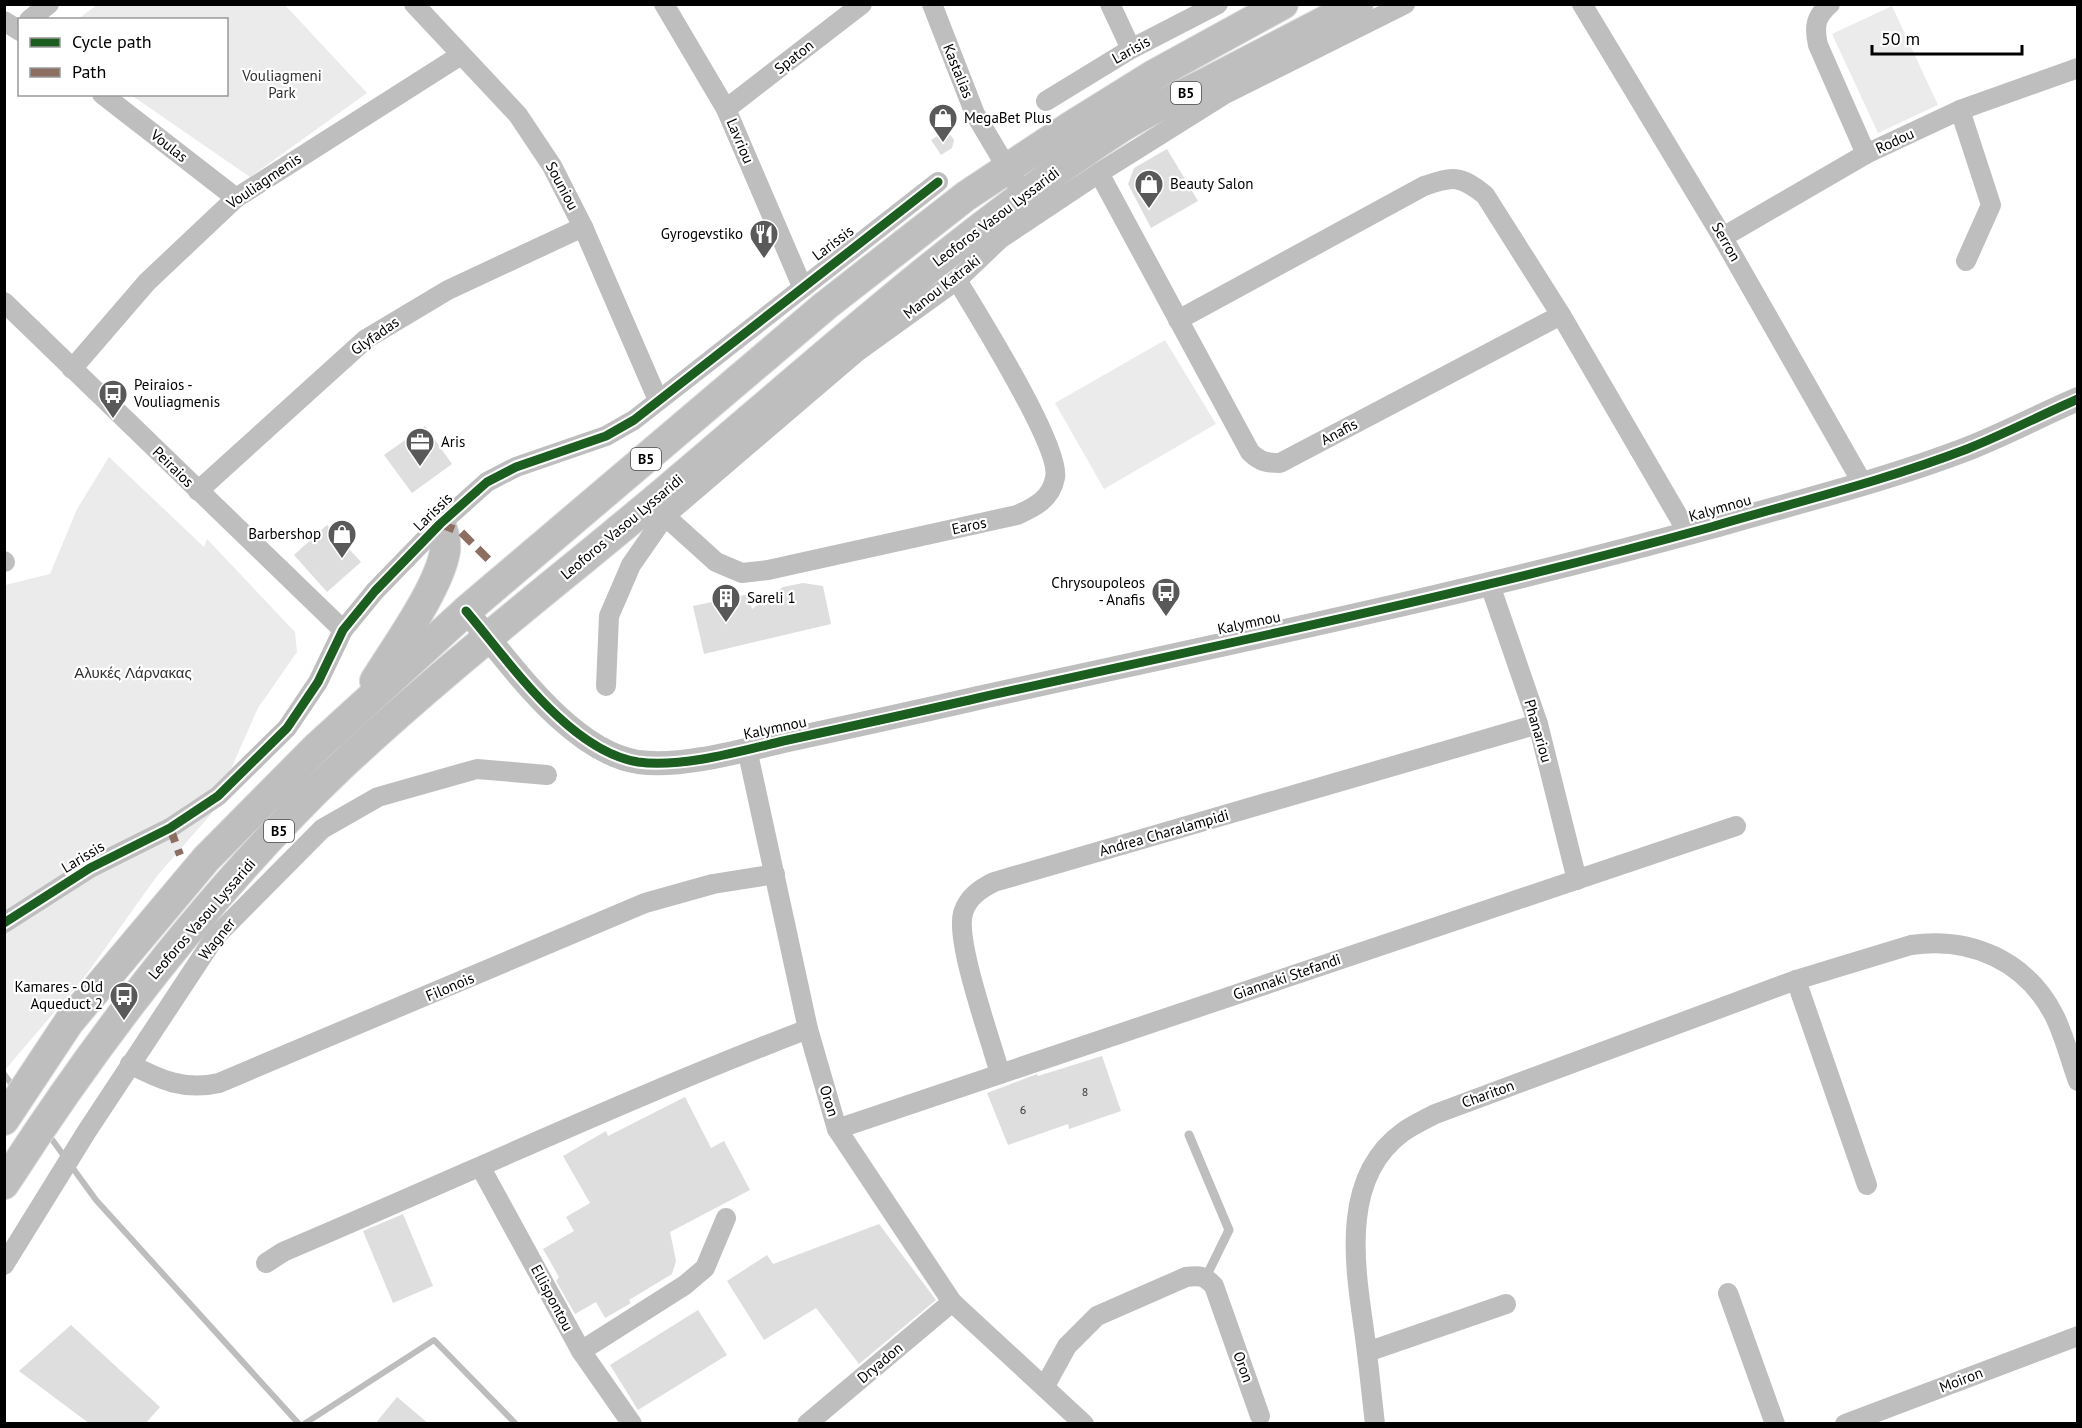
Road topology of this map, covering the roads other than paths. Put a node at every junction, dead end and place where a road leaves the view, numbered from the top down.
1 (49, 4) edge
2 (414, 4) edge
3 (664, 4) edge
4 (861, 4) edge
5 (932, 4) edge
6 (1110, 4) edge
7 (1218, 4) edge
8 (1283, 4) edge
9 (1358, 4) edge
10 (1405, 4) edge
11 (1582, 4) edge
12 (1830, 4) edge
13 (29, 18) edge
14 (1131, 50) junction
15 (461, 55) junction
16 (2078, 68) edge
17 (105, 96) edge
18 (1046, 101) dead end
19 (726, 109) junction
20 (1960, 110) junction
21 (1866, 154) junction
22 (1005, 169) junction
23 (1099, 173) junction
24 (938, 182) dead end
25 (1023, 195) junction
26 (236, 198) junction
27 (583, 227) junction
28 (1723, 237) junction
29 (1966, 261) dead end
30 (957, 280) junction
31 (802, 286) junction
32 (4, 302) edge
33 (1561, 315) junction
34 (1178, 320) junction
35 (72, 369) junction
36 (2078, 399) edge
37 (658, 400) junction
38 (1863, 484) junction
39 (198, 491) junction
40 (665, 516) junction
41 (440, 524) junction
42 (1688, 533) junction
43 (1490, 585) junction
44 (466, 611) junction
45 (343, 630) junction
46 (489, 637) junction
47 (606, 686) dead end
48 (356, 711) junction
49 (1538, 724) junction
50 (747, 749) junction
51 (547, 775) dead end
52 (1736, 826) dead end
53 (775, 874) junction
54 (1577, 880) junction
55 (4, 923) edge
56 (1796, 980) junction
57 (808, 1029) junction
58 (130, 1064) junction
59 (1000, 1074) junction
60 (2078, 1081) edge
61 (4, 1120) edge
62 (837, 1129) junction
63 (1189, 1135) dead end
64 (482, 1168) junction
65 (5, 1183) edge
66 (1867, 1185) dead end
67 (726, 1218) dead end
68 (266, 1263) dead end
69 (4, 1265) edge
70 (1206, 1277) junction
71 (1728, 1293) dead end
72 (952, 1302) junction
73 (1506, 1304) dead end
74 (2078, 1336) edge
75 (581, 1351) junction
76 (1367, 1352) junction
77 (1045, 1386) junction
78 (1260, 1416) dead end
79 (632, 1424) edge
80 (807, 1424) edge
81 (1084, 1424) edge
82 (1375, 1424) edge
83 (1775, 1424) edge
84 (1845, 1424) edge

1 - 13 street
2 - 15 street, Souniou
3 - 19 street, Lavriou
4 - 19 street, Spaton
5 - 22 street, Kastalias
6 - 14 street
7 - 14 street, Larisis
8 - 22 main road, Leoforos Vasou Lyssaridi / B5
9 - 25 main road, Leoforos Vasou Lyssaridi / B5
10 - 23 street, Manou Katraki
11 - 28 street, Serron
12 - 21 street
14 - 18 street, Larisis
15 - 26 street, Vouliagmenis
15 - 27 street, Souniou
16 - 20 street, Rodou
17 - 26 street, Voulas
19 - 31 street, Lavriou
20 - 21 street, Rodou
20 - 29 street
21 - 28 street, Rodou
22 - 25 street, Kastalias
22 - 44 main road, Leoforos Vasou Lyssaridi / B5
23 - 30 street, Manou Katraki
23 - 34 street, Anafis
24 - 31 street, Larissis
25 - 46 main road, Leoforos Vasou Lyssaridi / B5
26 - 35 street, Vouliagmenis
27 - 37 street, Souniou
27 - 39 street, Glyfadas
28 - 38 street, Serron
30 - 40 street, Manou Katraki
30 - 40 street, Earos
31 - 37 street, Larissis
32 - 35 street, Peiraios
33 - 34 street
33 - 34 street, Anafis
33 - 42 street
35 - 39 street, Peiraios
36 - 38 street, Kalymnou
37 - 41 street, Larissis
38 - 42 street, Kalymnou
39 - 45 street, Peiraios
40 - 47 street, Manou Katraki
41 - 45 street, Larissis
41 - 48 main road
42 - 43 street, Kalymnou
43 - 49 street, Phanariou
43 - 50 street, Kalymnou
44 - 46 street, Kalymnou
44 - 48 main road, Leoforos Vasou Lyssaridi / B5
45 - 55 street, Larissis
46 - 50 street, Kalymnou
46 - 65 main road, Leoforos Vasou Lyssaridi / B5
48 - 61 main road, Leoforos Vasou Lyssaridi / B5
49 - 54 street, Phanariou
49 - 59 street, Andrea Charalampidi
50 - 53 street, Oron
51 - 58 street, Wagner
52 - 54 street, Giannaki Stefandi
53 - 57 street, Oron
53 - 58 street, Filonois
54 - 59 street, Giannaki Stefandi
56 - 60 street, Chariton
56 - 66 street
56 - 76 street, Chariton
57 - 62 street, Oron
57 - 64 street
58 - 69 street, Wagner
59 - 62 street, Giannaki Stefandi
62 - 72 street, Oron
63 - 70 lane
64 - 68 street
64 - 75 street, Ellispontou
67 - 75 street
70 - 77 street
70 - 78 street, Oron
71 - 83 street
72 - 77 street, Oron
72 - 80 street, Dryadon
73 - 76 street
74 - 84 street, Moiron
75 - 79 street, Ellispontou
76 - 82 street, Chariton
77 - 81 street, Oron

